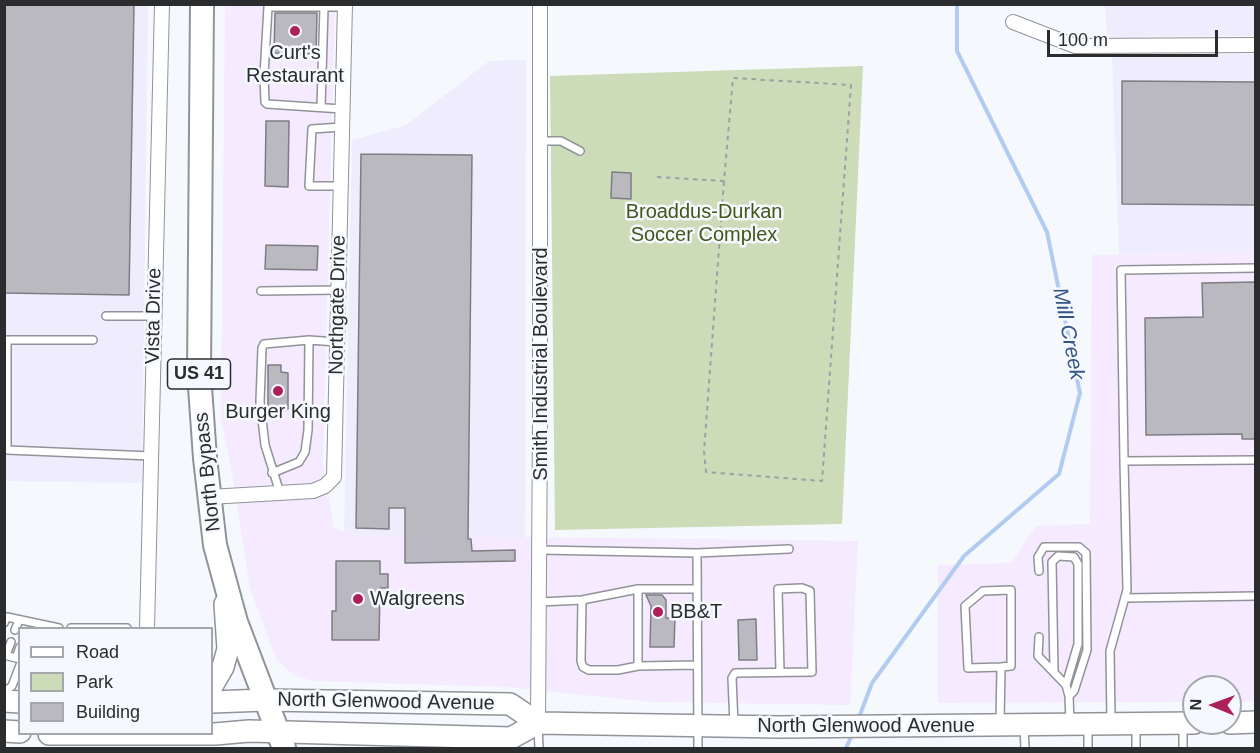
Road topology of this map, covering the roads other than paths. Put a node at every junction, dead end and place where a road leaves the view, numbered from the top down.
1 (162, 4) edge
2 (202, 4) edge
3 (540, 4) edge
4 (345, 6) edge
5 (324, 8) junction
6 (1013, 22) dead end
7 (1256, 45) edge
8 (264, 75) junction
9 (322, 76) junction
10 (321, 106) junction
11 (342, 109) junction
12 (342, 127) junction
13 (541, 141) junction
14 (580, 151) dead end
15 (340, 186) junction
16 (1256, 268) edge
17 (338, 290) junction
18 (261, 291) dead end
19 (106, 316) dead end
20 (154, 316) junction
21 (93, 340) dead end
22 (309, 340) junction
23 (337, 342) junction
24 (151, 456) junction
25 (1256, 460) edge
26 (1124, 461) junction
27 (272, 473) junction
28 (280, 493) junction
29 (209, 497) junction
30 (1052, 547) junction
31 (789, 549) dead end
32 (540, 550) junction
33 (697, 553) junction
34 (1052, 562) junction
35 (222, 571) junction
36 (1039, 571) dead end
37 (697, 589) junction
38 (638, 590) junction
39 (1256, 596) edge
40 (1125, 598) junction
41 (582, 600) junction
42 (539, 602) junction
43 (19, 620) junction
44 (4, 623) edge
45 (30, 625) edge
46 (48, 627) edge
47 (147, 627) edge
48 (15, 630) dead end
49 (1039, 637) dead end
50 (11, 642) dead end
51 (5, 655) edge
52 (18, 663) edge
53 (697, 665) junction
54 (638, 666) junction
55 (1001, 667) junction
56 (1053, 671) junction
57 (780, 672) junction
58 (213, 684) edge
59 (1066, 685) junction
60 (4, 692) edge
61 (1069, 696) junction
62 (265, 700) junction
63 (213, 702) edge
64 (538, 723) junction
65 (1136, 723) junction
66 (1182, 723) edge
67 (1024, 724) junction
68 (1079, 724) junction
69 (1111, 724) junction
70 (1000, 725) junction
71 (698, 726) junction
72 (734, 726) junction
73 (367, 734) junction
74 (73, 735) edge
75 (280, 740) edge
76 (215, 741) edge
77 (348, 748) edge
78 (539, 748) edge
79 (698, 748) edge
80 (1025, 748) edge
81 (1088, 748) edge
82 (1136, 748) edge

1 - 20 street, Vista Drive
2 - 29 highway, North Bypass / US 41
3 - 13 street, Smith Industrial Boulevard
4 - 5 lane
4 - 11 street, Northgate Drive
5 - 8 lane
5 - 9 lane
6 - 7 street
8 - 9 lane
8 - 10 lane
9 - 10 lane
10 - 11 lane
11 - 12 street, Northgate Drive
12 - 15 street, Northgate Drive
12 - 15 lane
13 - 14 lane
13 - 32 street, Smith Industrial Boulevard
15 - 17 street, Northgate Drive
16 - 26 lane
17 - 18 lane
17 - 23 street, Northgate Drive
19 - 20 lane
20 - 24 street, Vista Drive
21 - 24 lane
22 - 23 lane
22 - 27 lane
22 - 27 lane
23 - 28 street, Northgate Drive
24 - 47 street, Vista Drive
25 - 26 lane
26 - 40 lane
27 - 28 lane
28 - 29 street, Northgate Drive
29 - 35 highway, North Bypass / US 41
30 - 34 lane
30 - 36 lane
30 - 61 lane
31 - 33 lane
32 - 33 lane
32 - 42 street, Smith Industrial Boulevard
33 - 37 lane
34 - 56 lane
34 - 59 lane
35 - 58 main road
35 - 62 highway, North Bypass / US 41
37 - 38 lane
37 - 53 lane
38 - 41 lane
38 - 54 lane
39 - 40 lane
40 - 69 lane
41 - 42 lane
41 - 54 lane
42 - 64 street, Smith Industrial Boulevard
43 - 44 lane
43 - 45 lane
43 - 48 lane
45 - 46 lane
49 - 56 lane
50 - 51 lane
51 - 52 lane
52 - 60 lane
53 - 54 lane
53 - 71 lane
55 - 55 lane
55 - 70 lane
56 - 59 lane
57 - 57 lane
57 - 72 lane
59 - 61 lane
61 - 68 lane
62 - 63 main road, North Glenwood Avenue
62 - 64 main road, North Glenwood Avenue
62 - 75 highway, North Bypass / US 41
64 - 71 main road, North Glenwood Avenue
64 - 73 main road, North Glenwood Avenue
64 - 78 lane
65 - 66 main road, North Glenwood Avenue
65 - 69 main road, North Glenwood Avenue
65 - 82 lane
67 - 68 main road, North Glenwood Avenue
67 - 70 main road, North Glenwood Avenue
67 - 80 lane
68 - 69 main road, North Glenwood Avenue
68 - 81 lane
70 - 72 main road, North Glenwood Avenue
71 - 72 main road, North Glenwood Avenue
71 - 79 lane
73 - 75 main road, North Glenwood Avenue
73 - 77 main road
74 - 76 main road, North Glenwood Avenue
75 - 76 main road, North Glenwood Avenue

